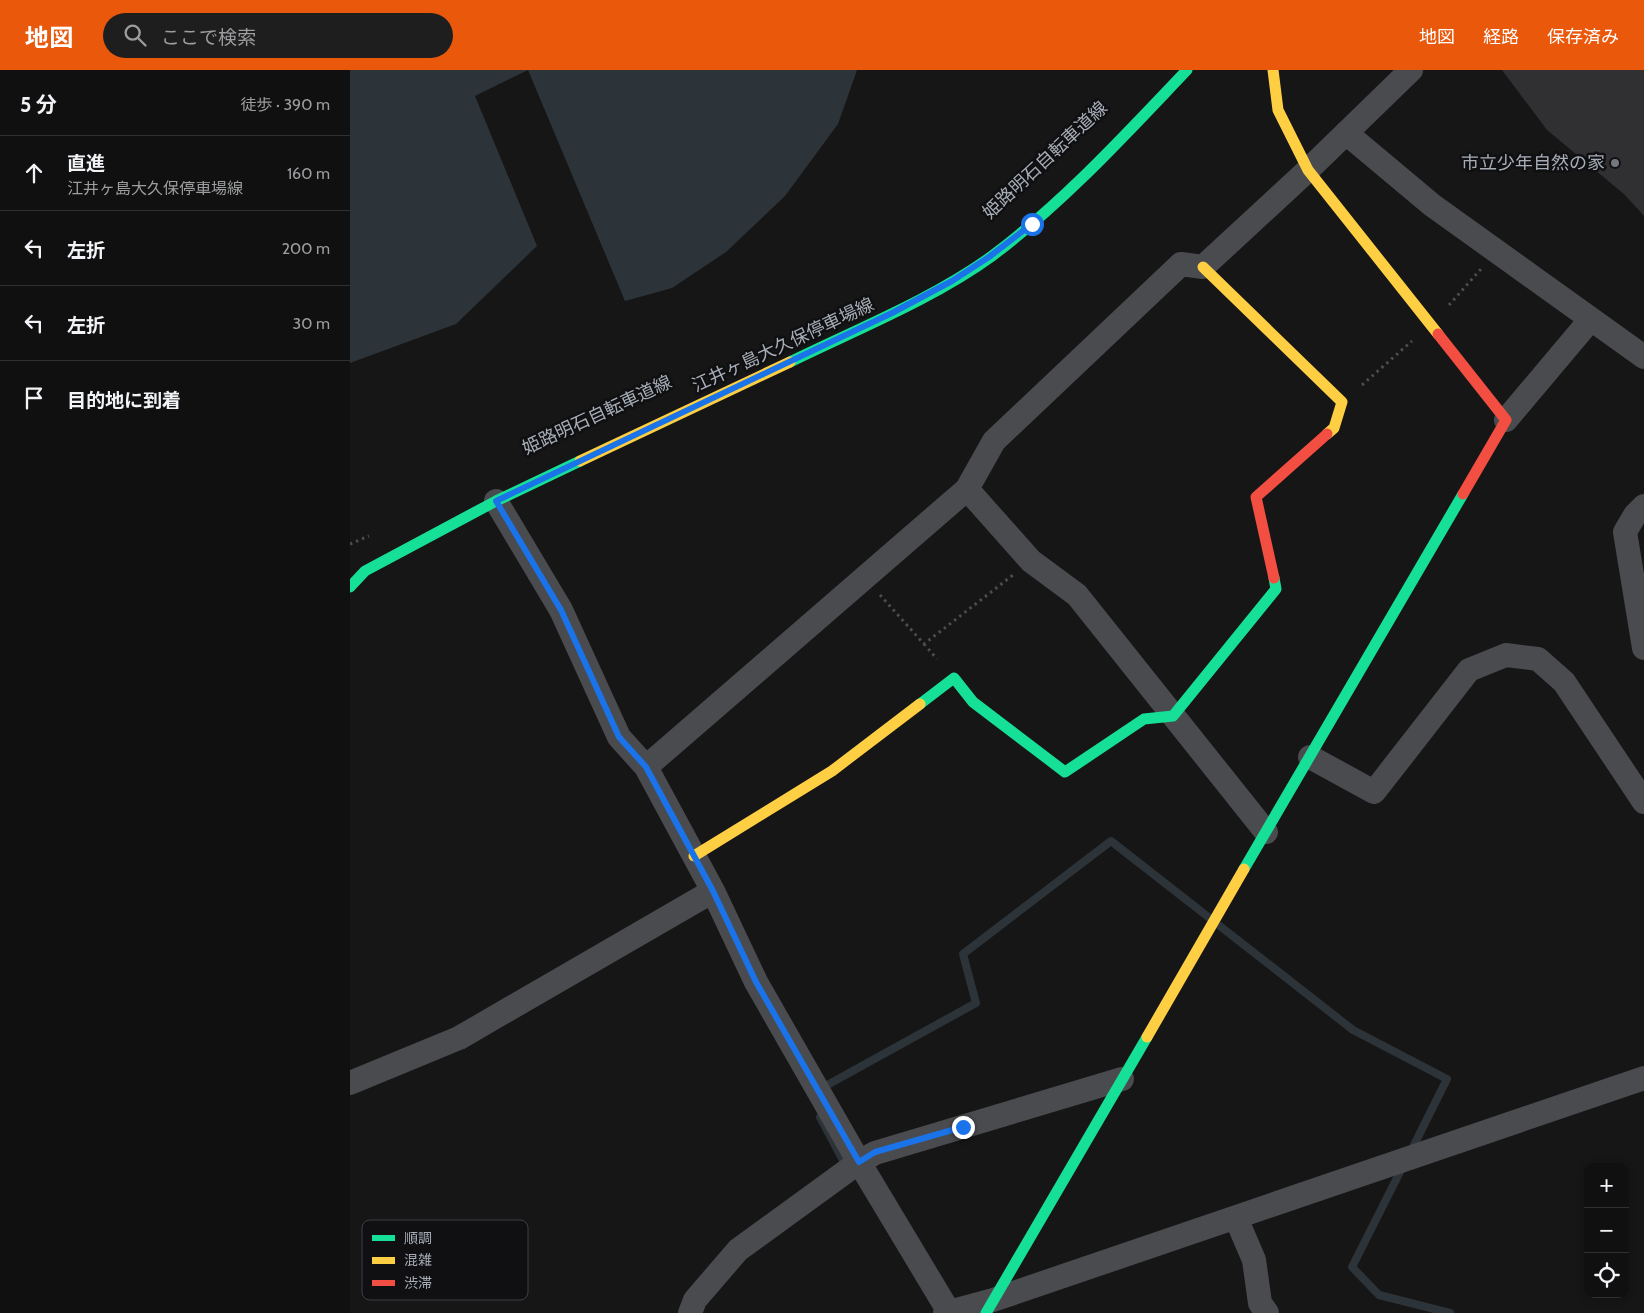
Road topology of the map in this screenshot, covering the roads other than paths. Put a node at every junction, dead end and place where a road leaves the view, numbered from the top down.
1 (1187, 70) edge
2 (1273, 70) edge
3 (1411, 70) edge
4 (1346, 133) junction
5 (1308, 170) junction
6 (1203, 267) junction
7 (1591, 319) junction
8 (1644, 357) edge
9 (1506, 420) junction
10 (967, 489) junction
11 (496, 501) junction
12 (1644, 506) edge
13 (350, 587) edge
14 (1644, 648) edge
15 (1173, 716) junction
16 (1310, 757) junction
17 (646, 767) junction
18 (1644, 802) edge
19 (1266, 832) junction
20 (694, 856) junction
21 (713, 891) junction
22 (1644, 1078) edge
23 (1122, 1079) junction
24 (350, 1083) edge
25 (859, 1162) junction
26 (1236, 1218) junction
27 (990, 1307) edge
28 (947, 1312) edge
29 (690, 1313) edge
30 (1267, 1313) edge

1 - 11 street, 江井ヶ島大久保停車場線
2 - 5 street
3 - 4 street
4 - 5 street
4 - 7 street
5 - 6 street
5 - 9 street
6 - 10 street
6 - 15 street
7 - 8 street
7 - 9 street
9 - 16 street
10 - 15 street
10 - 17 street
11 - 13 street, 江井ヶ島大久保停車場線
11 - 17 street
12 - 14 street
15 - 19 street
15 - 20 street
16 - 18 street
16 - 19 street
17 - 20 street
19 - 23 street
20 - 21 street
21 - 24 street
21 - 25 street
22 - 26 street
23 - 25 street
23 - 27 street
25 - 28 street
25 - 29 street
26 - 27 street
26 - 30 street
27 - 28 street

